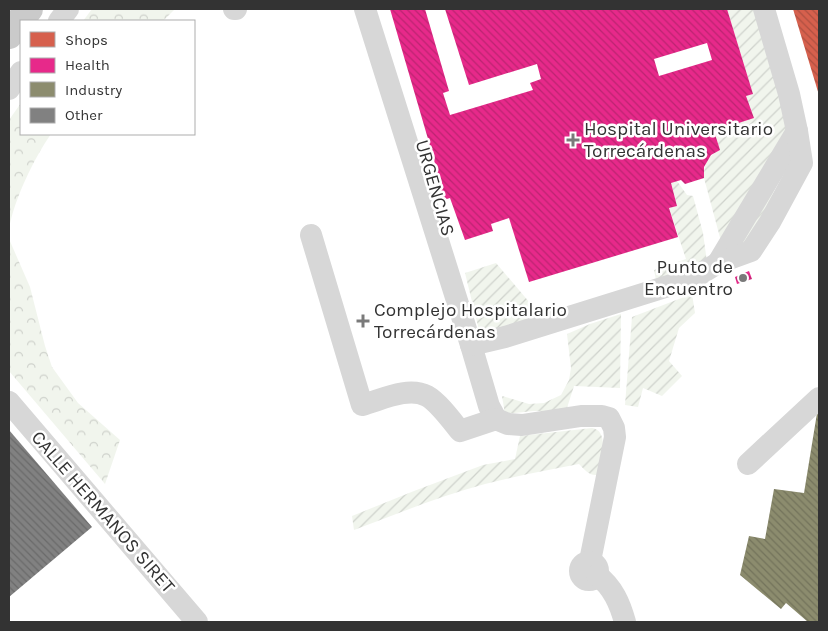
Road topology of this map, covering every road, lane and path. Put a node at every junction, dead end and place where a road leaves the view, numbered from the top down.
1 (30, 9) edge
2 (68, 9) edge
3 (365, 9) edge
4 (764, 9) edge
5 (21, 20) edge
6 (60, 20) edge
7 (20, 21) edge
8 (9, 35) edge
9 (20, 73) edge
10 (9, 89) edge
11 (311, 235) dead end
12 (471, 345) junction
13 (819, 398) edge
14 (9, 402) edge
15 (496, 419) junction
16 (748, 464) dead end
17 (197, 622) edge
18 (625, 622) edge

1 - 5 main road
2 - 6 street
3 - 12 street
4 - 12 street
7 - 8 main road
9 - 10 street
11 - 15 street
12 - 15 street
13 - 16 street
14 - 17 street, CALLE HERMANOS SIRET
15 - 18 street

